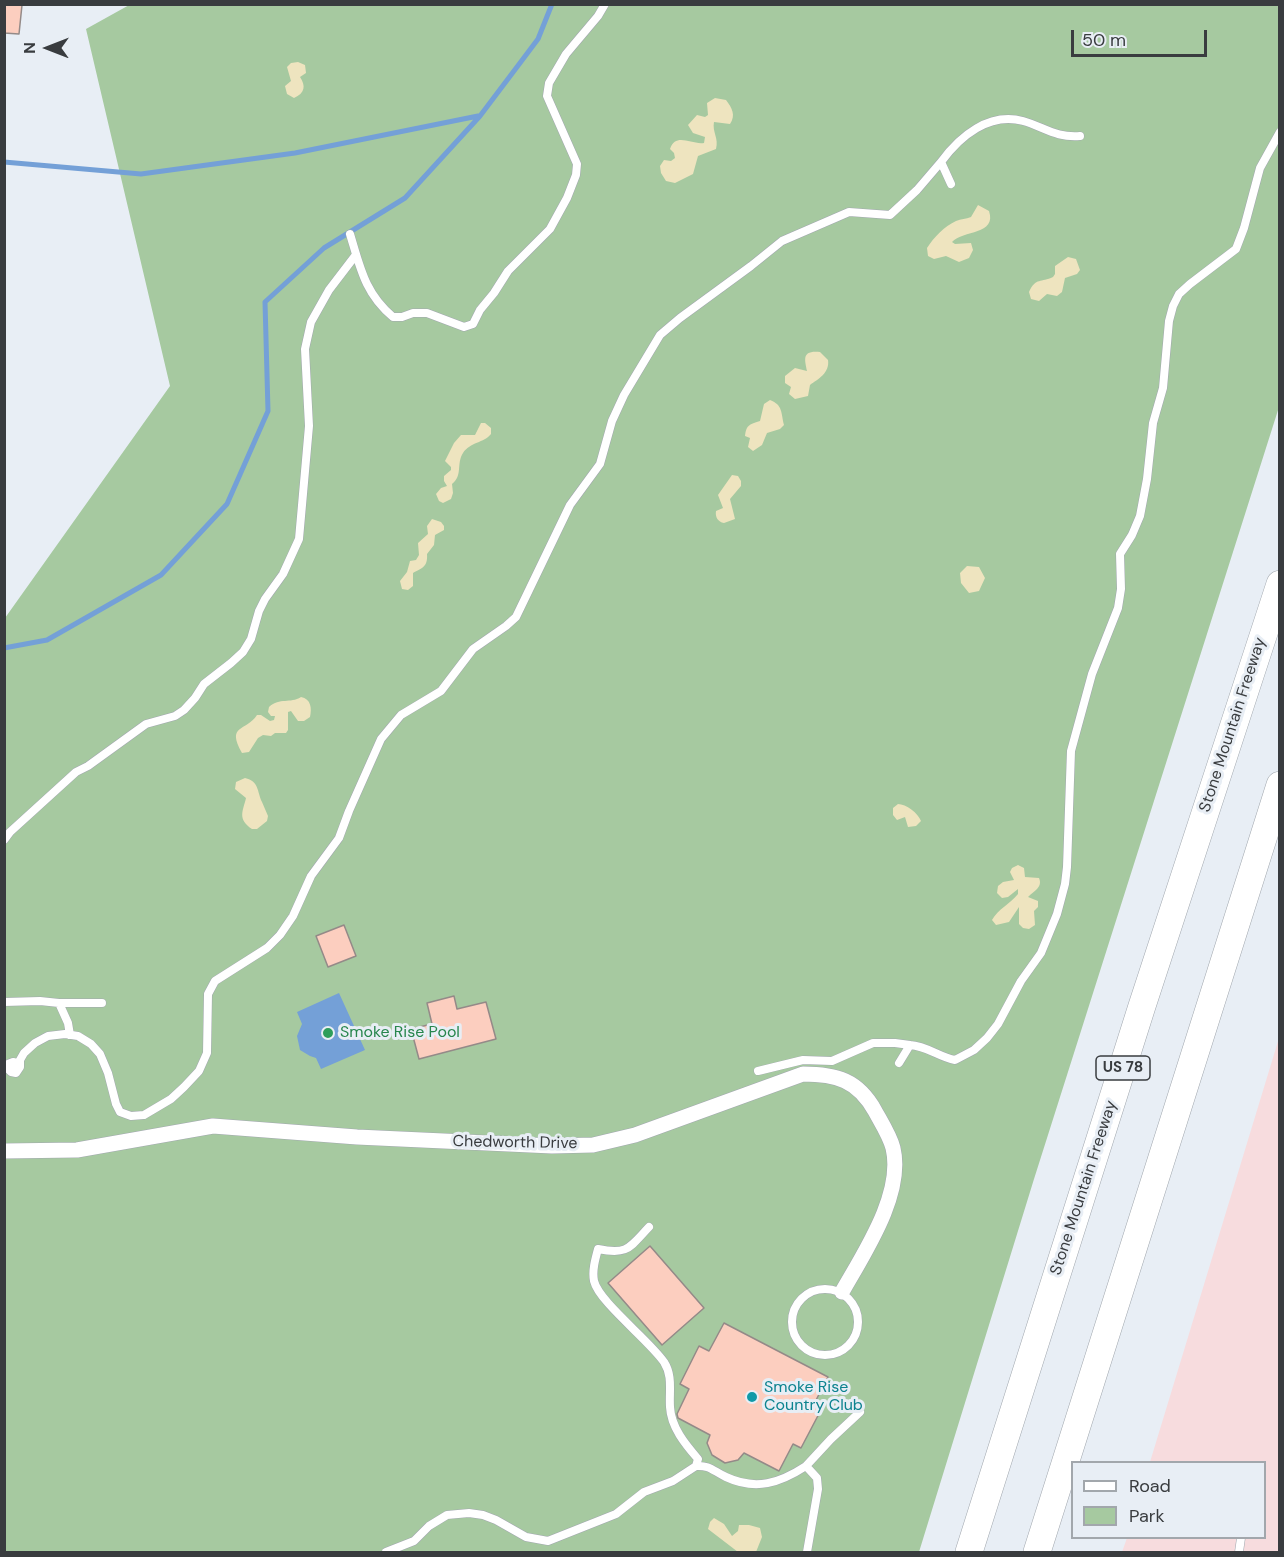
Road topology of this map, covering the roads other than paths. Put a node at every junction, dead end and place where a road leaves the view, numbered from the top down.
1 (605, 4) edge
2 (1280, 132) edge
3 (1080, 136) dead end
4 (941, 162) junction
5 (951, 184) dead end
6 (350, 234) dead end
7 (355, 256) junction
8 (1280, 584) edge
9 (1280, 785) edge
10 (4, 840) edge
11 (4, 1002) edge
12 (58, 1002) junction
13 (102, 1002) dead end
14 (70, 1035) junction
15 (910, 1045) junction
16 (899, 1063) dead end
17 (13, 1066) dead end
18 (758, 1071) dead end
19 (4, 1151) edge
20 (649, 1227) dead end
21 (842, 1292) junction
22 (860, 1412) dead end
23 (696, 1466) junction
24 (806, 1466) junction
25 (386, 1552) edge
26 (807, 1552) edge
27 (969, 1552) edge
28 (1037, 1552) edge

1 - 7 lane
2 - 15 lane
3 - 4 lane
4 - 5 lane
4 - 14 lane
6 - 7 lane
7 - 10 lane
8 - 27 highway, Stone Mountain Freeway / US 78
9 - 28 highway
11 - 12 lane
12 - 13 lane
12 - 14 lane
14 - 17 lane
15 - 16 lane
15 - 18 lane
19 - 21 street, Chedworth Drive
20 - 23 lane
21 - 21 lane
22 - 24 lane
23 - 24 lane
23 - 25 lane
24 - 26 lane

